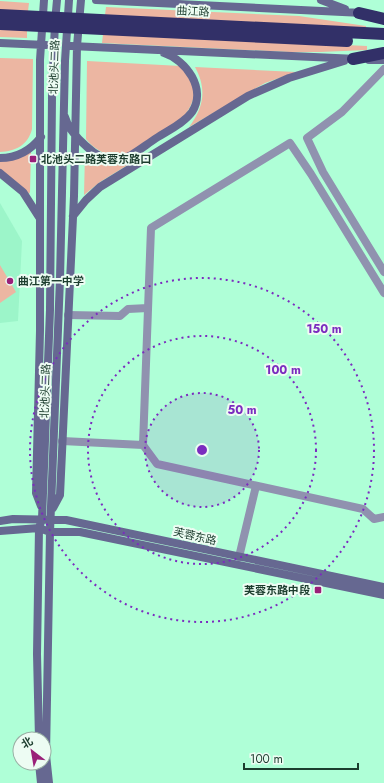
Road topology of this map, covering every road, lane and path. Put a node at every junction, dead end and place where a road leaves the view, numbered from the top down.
1 (44, 0) edge
2 (57, 0) edge
3 (69, 0) edge
4 (81, 0) edge
5 (96, 0) edge
6 (106, 0) edge
7 (184, 0) edge
8 (321, 0) edge
9 (170, 4) junction
10 (359, 13) junction
11 (384, 14) edge
12 (0, 15) edge
13 (384, 19) edge
14 (22, 20) junction
15 (0, 24) edge
16 (104, 24) junction
17 (384, 34) edge
18 (384, 42) edge
19 (0, 43) edge
20 (154, 51) junction
21 (384, 53) edge
22 (353, 59) junction
23 (384, 60) edge
24 (384, 69) edge
25 (64, 112) junction
26 (52, 115) junction
27 (75, 135) junction
28 (40, 138) junction
29 (0, 158) edge
30 (0, 173) edge
31 (73, 216) junction
32 (39, 217) junction
33 (62, 242) junction
34 (50, 252) junction
35 (384, 272) edge
36 (384, 293) edge
37 (148, 308) junction
38 (68, 315) junction
39 (62, 442) junction
40 (143, 445) junction
41 (256, 486) junction
42 (43, 508) junction
43 (52, 510) junction
44 (384, 517) edge
45 (42, 519) junction
46 (51, 520) junction
47 (0, 521) edge
48 (39, 528) junction
49 (0, 532) edge
50 (50, 532) junction
51 (239, 557) junction
52 (384, 587) edge
53 (384, 595) edge
54 (38, 731) edge
55 (40, 771) edge
56 (41, 783) edge
57 (49, 783) edge

1 - 28 main road
2 - 26 main road, 北池头二路
3 - 25 main road, 北池头二路
4 - 27 main road
5 - 6 main road, 曲江路
6 - 9 main road, 曲江路
7 - 9 main road
8 - 10 main road
9 - 10 main road, 曲江路
10 - 11 main road, 曲江路
10 - 13 highway
12 - 14 highway, 曲江路
14 - 15 highway, 曲江路
14 - 16 highway, 曲江路
16 - 17 highway, 曲江路
16 - 18 highway, 曲江路
19 - 20 main road
20 - 22 main road
20 - 27 main road
21 - 22 highway
22 - 23 main road
22 - 31 main road
24 - 35 street
25 - 27 main road
25 - 33 main road, 北池头二路
26 - 28 main road
26 - 34 main road, 北池头二路
27 - 31 main road
28 - 29 main road
28 - 32 main road
30 - 32 main road
31 - 33 main road
31 - 38 main road
32 - 34 main road
32 - 42 main road
33 - 43 main road, 北池头二路
34 - 42 main road, 北池头二路
36 - 37 street
37 - 38 street
37 - 40 street
38 - 39 main road
39 - 40 street
39 - 43 main road
40 - 41 street
41 - 44 street
41 - 51 street
42 - 45 main road, 北池头二路
43 - 46 main road, 北池头二路
45 - 46 main road, 芙蓉东路
45 - 47 main road, 芙蓉东路
45 - 48 main road, 北池头二路
46 - 50 main road, 北池头二路
46 - 51 main road, 芙蓉东路
48 - 49 main road, 芙蓉东路
48 - 50 main road, 芙蓉东路
48 - 54 main road, 北池头二路
50 - 53 main road, 芙蓉东路
50 - 57 main road, 北池头二路
51 - 52 main road, 芙蓉东路
55 - 56 main road

